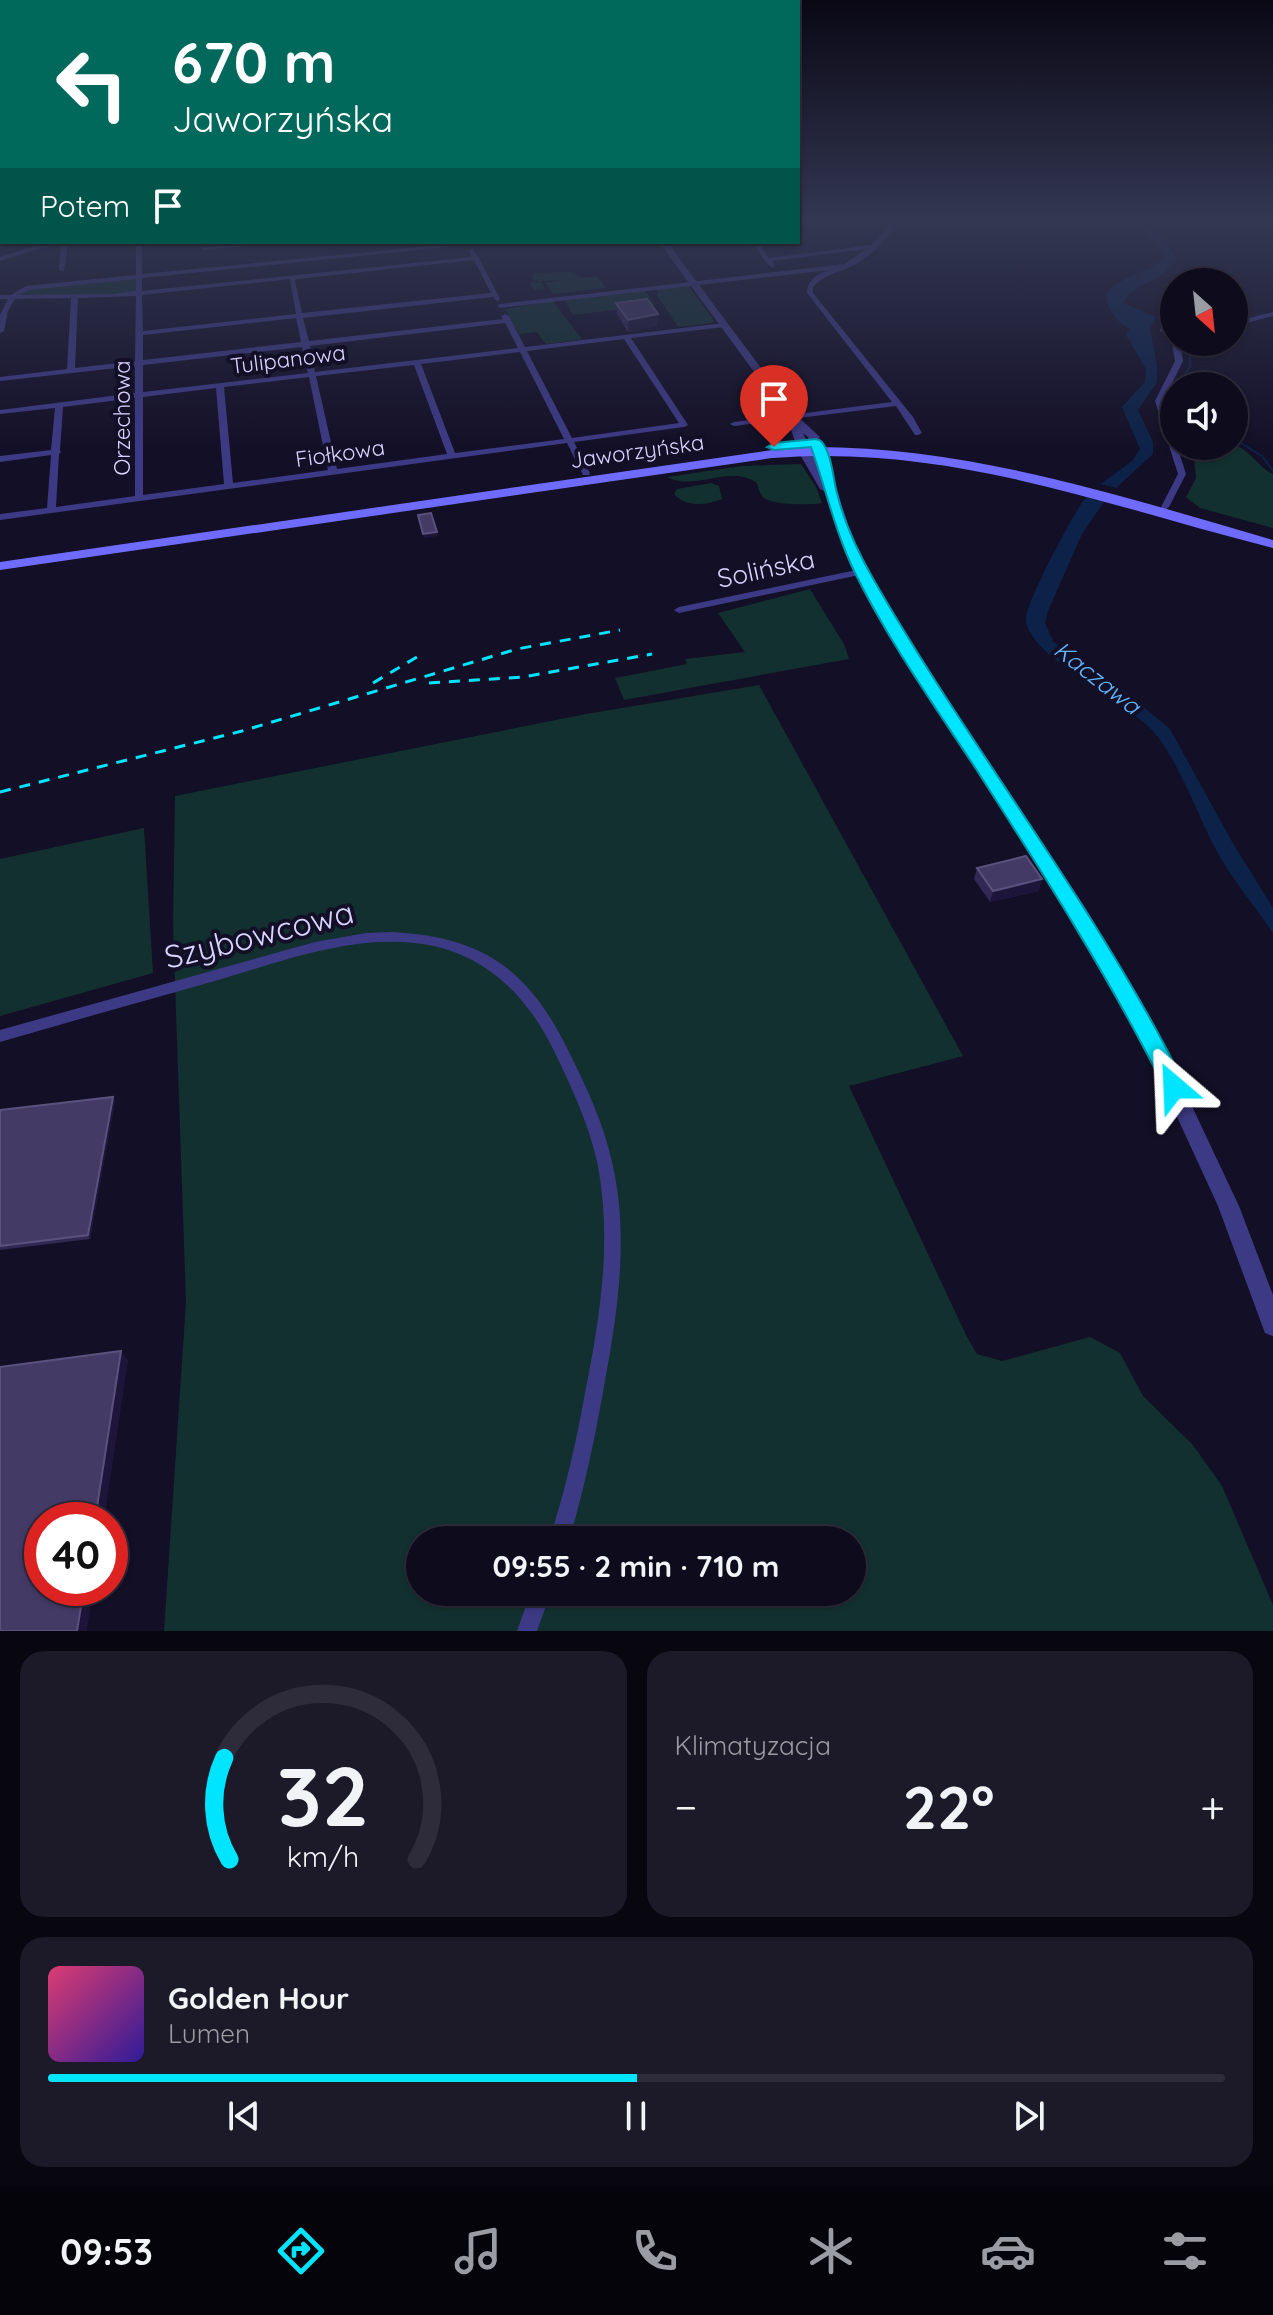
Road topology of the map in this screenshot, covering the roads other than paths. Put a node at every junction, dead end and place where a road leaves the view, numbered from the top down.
1 (11, 298) edge
2 (75, 298) edge
3 (139, 298) edge
4 (295, 298) edge
5 (466, 298) edge
6 (496, 298) edge
7 (566, 298) edge
8 (704, 298) edge
9 (814, 298) edge
10 (500, 306) junction
11 (1273, 314) edge
12 (299, 316) junction
13 (1248, 320) edge
14 (507, 321) junction
15 (724, 325) junction
16 (0, 331) edge
17 (140, 333) junction
18 (626, 337) junction
19 (306, 344) junction
20 (523, 350) junction
21 (1178, 356) edge
22 (141, 363) junction
23 (417, 363) junction
24 (71, 371) junction
25 (312, 375) junction
26 (0, 379) edge
27 (220, 385) junction
28 (141, 395) junction
29 (59, 404) junction
30 (896, 404) junction
31 (0, 412) edge
32 (792, 417) junction
33 (734, 424) dead end
34 (918, 433) dead end
35 (568, 440) junction
36 (810, 447) junction
37 (57, 452) junction
38 (452, 456) junction
39 (0, 459) edge
40 (333, 472) junction
41 (586, 473) junction
42 (229, 486) junction
43 (139, 498) junction
44 (1131, 501) junction
45 (1165, 507) junction
46 (51, 511) junction
47 (0, 517) edge
48 (1273, 536) edge
49 (1273, 544) edge
50 (0, 558) edge
51 (0, 566) edge
52 (861, 572) junction
53 (679, 610) dead end
54 (0, 1036) edge
55 (1273, 1325) edge
56 (563, 1526) edge
57 (536, 1606) edge
58 (527, 1631) edge

1 - 16 street
2 - 24 street
3 - 17 street, Orzechowa
4 - 12 street
5 - 12 street
6 - 10 street
7 - 10 street
8 - 15 street
9 - 30 street
10 - 14 street
11 - 13 street
12 - 17 street
12 - 19 street
14 - 19 street
14 - 20 street
15 - 18 street, Tulipanowa
15 - 32 street
17 - 22 street, Orzechowa
18 - 20 street, Tulipanowa
18 - 35 street, Fiołkowa
19 - 22 street
19 - 25 street
20 - 23 street, Tulipanowa
20 - 35 street
21 - 45 street
22 - 24 street
22 - 28 street, Orzechowa
23 - 25 street, Tulipanowa
23 - 38 street
24 - 26 street
25 - 27 street, Tulipanowa
25 - 40 street
27 - 28 street, Tulipanowa
27 - 42 street
28 - 29 street, Tulipanowa
28 - 43 street, Orzechowa
29 - 31 street, Tulipanowa
29 - 37 street
30 - 32 street
30 - 34 street
32 - 33 street
32 - 36 street
35 - 38 street, Fiołkowa
35 - 41 street
36 - 41 main road, Jaworzyńska
36 - 44 main road, Jaworzyńska
36 - 51 main road, Jaworzyńska
36 - 52 street
37 - 39 street
37 - 46 street
38 - 40 street, Fiołkowa
40 - 42 street, Fiołkowa
41 - 50 main road, Jaworzyńska
42 - 43 street, Fiołkowa
43 - 46 street, Fiołkowa
44 - 45 main road, Jaworzyńska
44 - 49 main road, Jaworzyńska
45 - 48 main road, Jaworzyńska
46 - 47 street, Fiołkowa
52 - 53 street, Solińska
52 - 55 street
54 - 56 street, Szybowcowa
57 - 58 street

